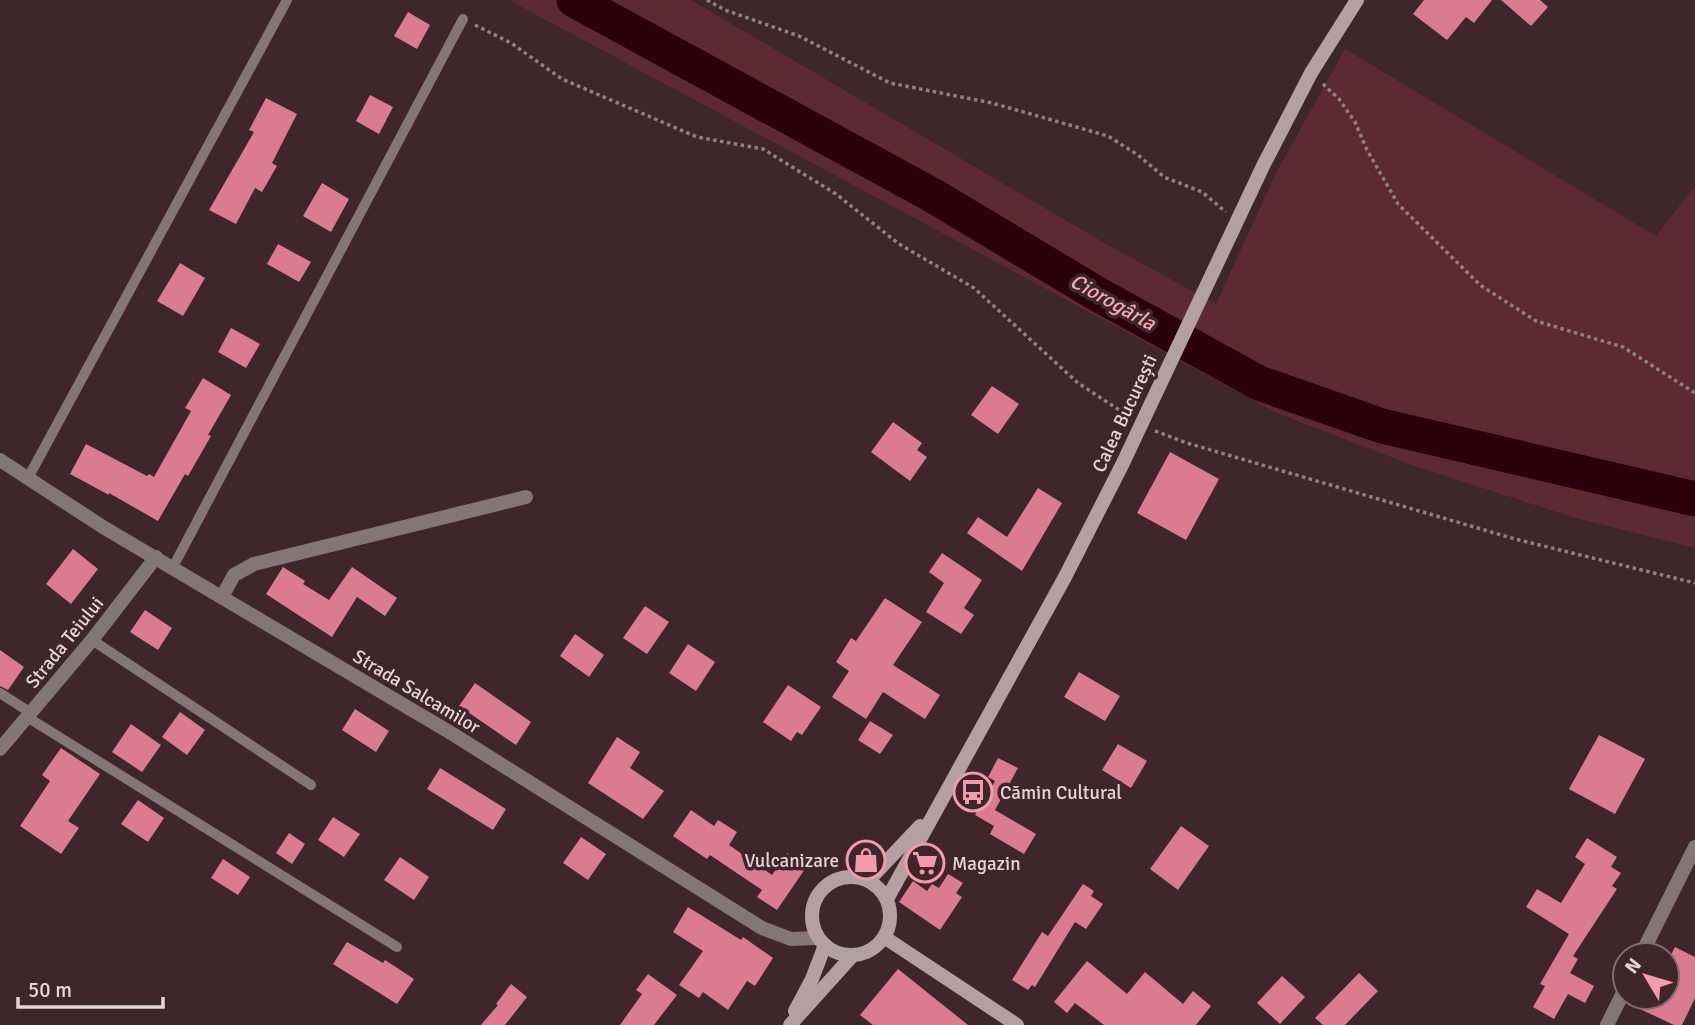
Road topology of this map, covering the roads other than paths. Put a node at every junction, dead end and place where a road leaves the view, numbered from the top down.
1 (287, 0) edge
2 (1357, 0) edge
3 (463, 19) road end
4 (0, 460) edge
5 (29, 478) junction
6 (526, 497) dead end
7 (156, 557) junction
8 (173, 567) junction
9 (222, 597) junction
10 (92, 640) junction
11 (0, 693) edge
12 (29, 715) junction
13 (0, 749) edge
14 (311, 785) dead end
15 (939, 803) junction
16 (1695, 847) edge
17 (869, 880) junction
18 (887, 900) junction
19 (884, 937) junction
20 (1648, 941) edge
21 (822, 942) junction
22 (397, 947) dead end
23 (853, 955) junction
24 (789, 1025) edge
25 (1017, 1025) edge

1 - 5 lane
2 - 15 main road, Calea București
3 - 8 lane
4 - 5 street, Strada Salcamilor
5 - 7 street, Strada Salcamilor
6 - 9 street
7 - 8 street, Strada Salcamilor
7 - 10 street, Strada Teiului
8 - 9 street, Strada Salcamilor
9 - 21 street, Strada Salcamilor
10 - 12 street, Strada Teiului
10 - 14 lane
11 - 12 lane
12 - 13 street, Strada Teiului
12 - 22 lane
15 - 17 main road, Calea București
15 - 18 main road, Calea București
16 - 20 street
17 - 18 main road
17 - 21 main road
18 - 19 main road
19 - 23 main road
19 - 25 main road
21 - 23 main road
21 - 24 main road
23 - 24 main road

